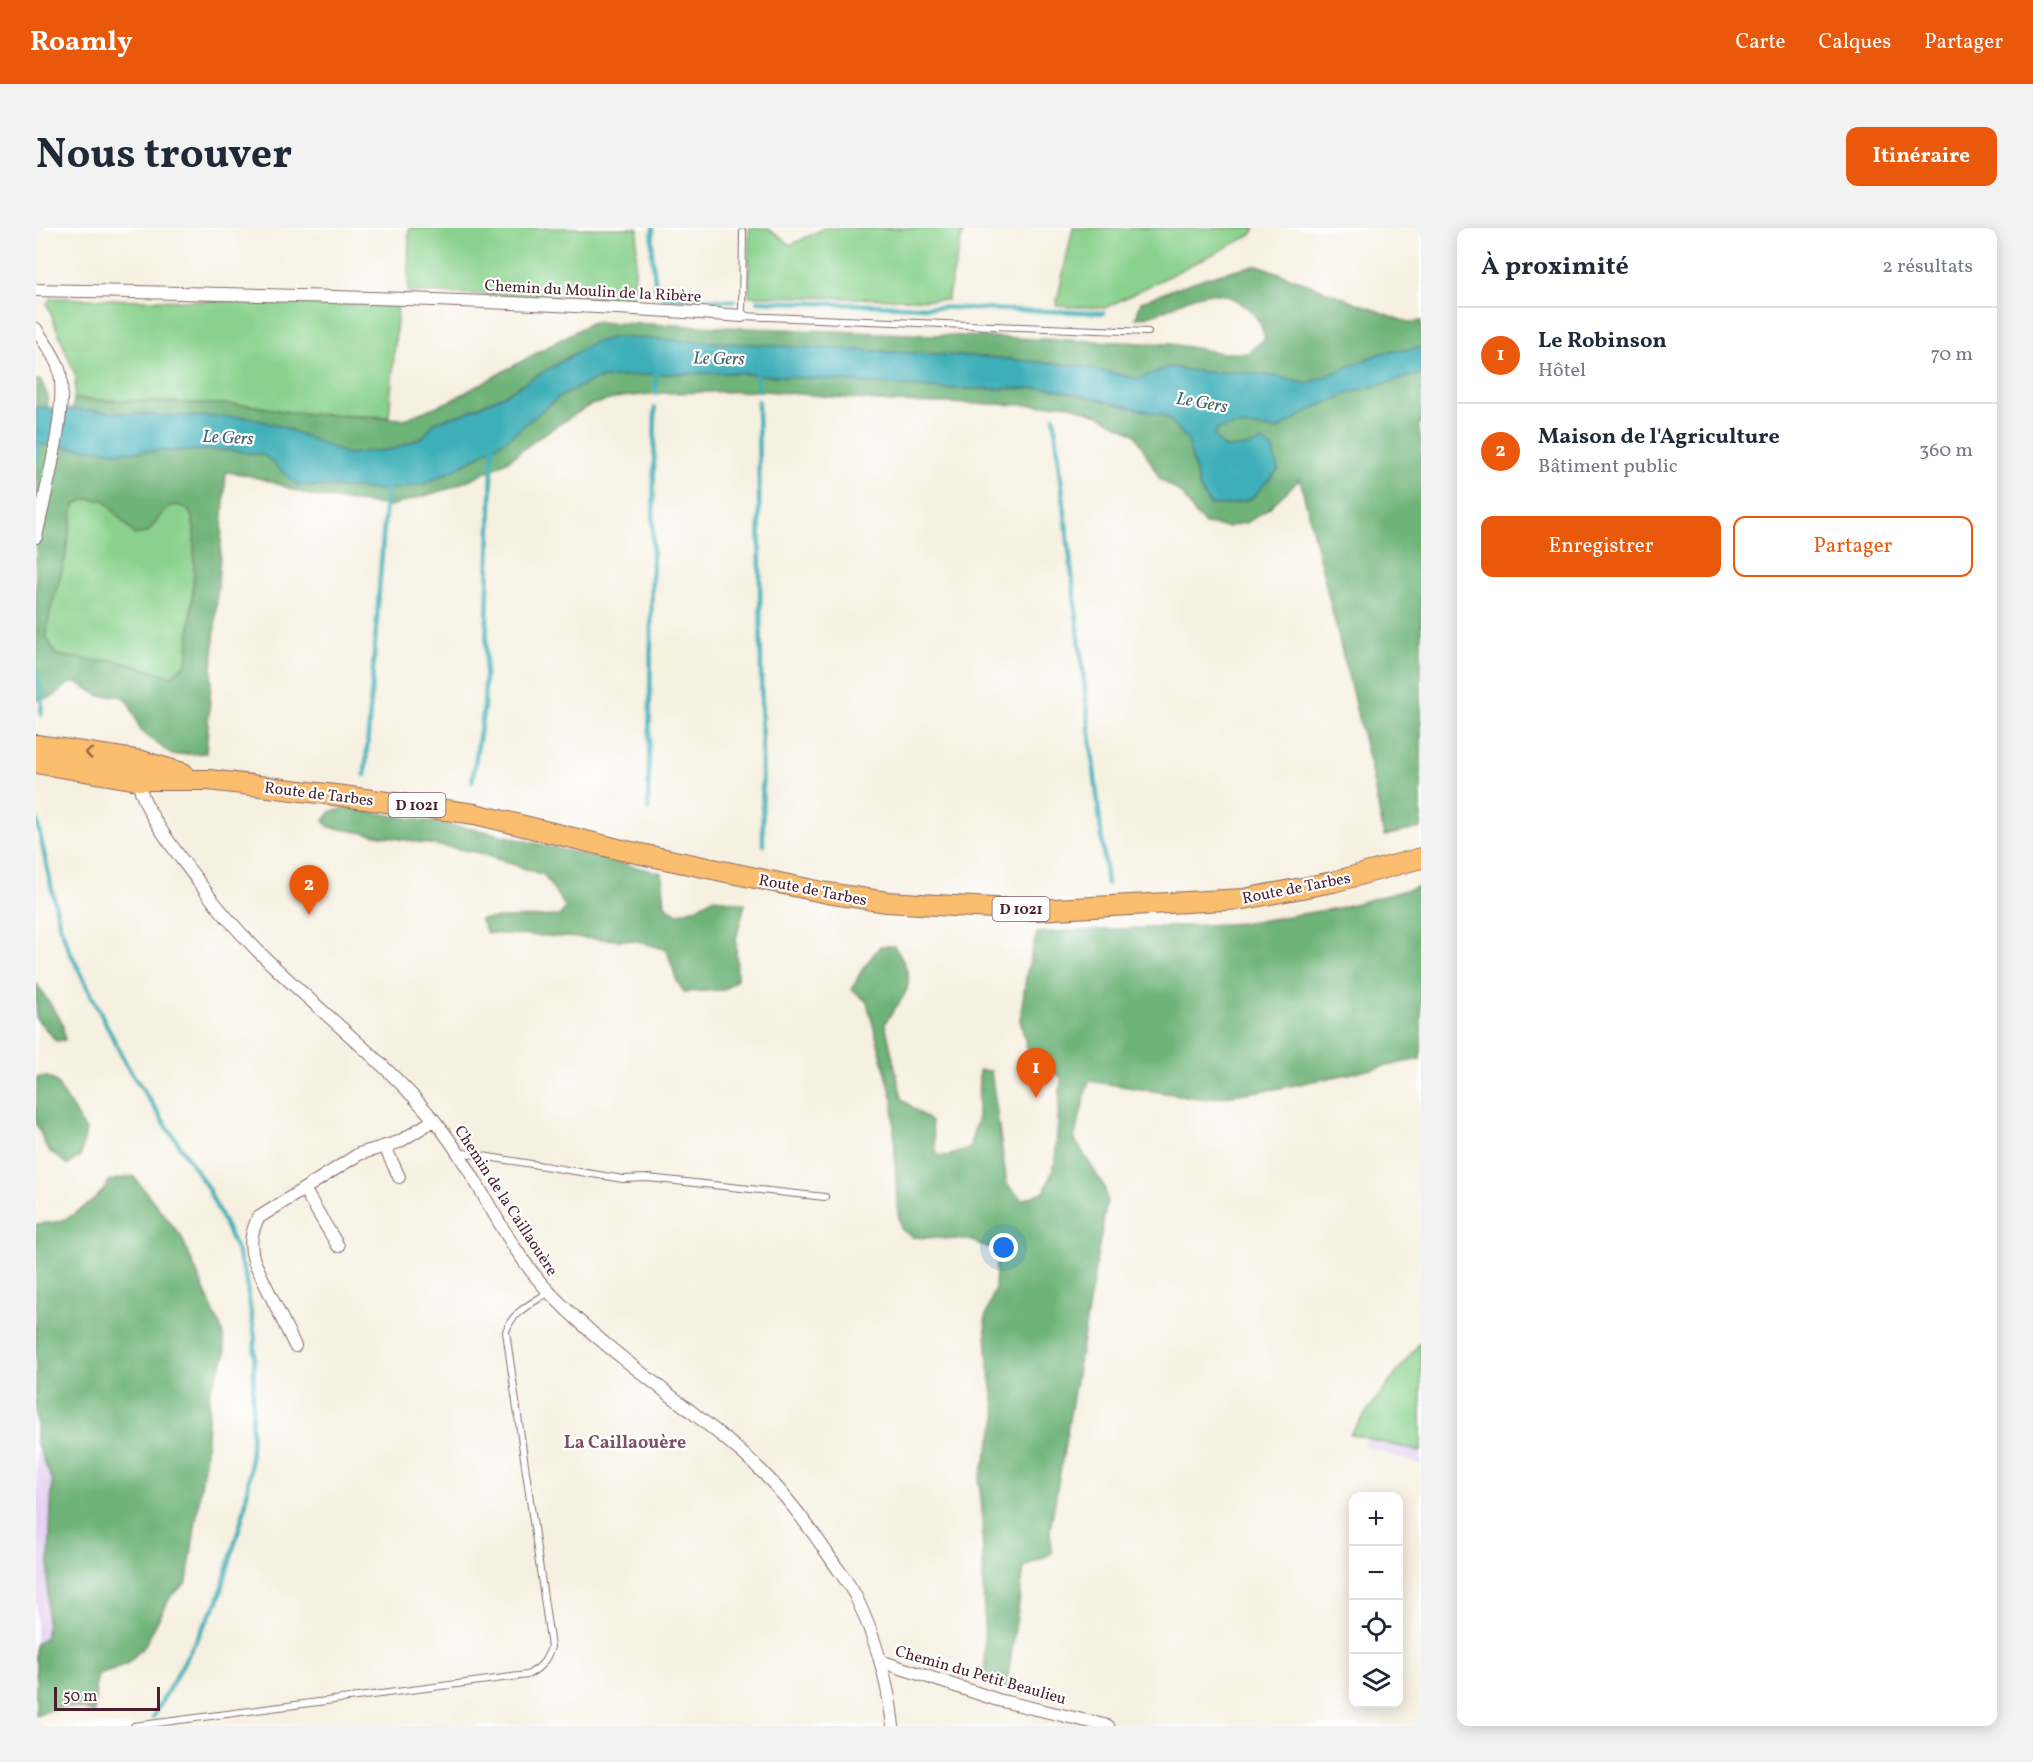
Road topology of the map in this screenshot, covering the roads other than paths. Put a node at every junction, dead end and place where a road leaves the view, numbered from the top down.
1 (743, 232) dead end
2 (36, 290) edge
3 (742, 316) junction
4 (36, 329) edge
5 (1148, 332) dead end
6 (36, 537) edge
7 (36, 745) edge
8 (36, 763) edge
9 (140, 770) junction
10 (1421, 858) edge
11 (434, 1120) junction
12 (385, 1147) junction
13 (458, 1152) junction
14 (399, 1177) dead end
15 (304, 1189) junction
16 (825, 1197) dead end
17 (339, 1246) dead end
18 (549, 1293) junction
19 (295, 1346) dead end
20 (880, 1662) junction
21 (134, 1726) edge
22 (893, 1726) edge
23 (1108, 1726) edge

1 - 3 lane
2 - 3 street, Chemin du Moulin de la Ribère
3 - 5 lane, Chemin du Moulin de la Ribère
4 - 6 street
9 -> 7 main road, D 1021
8 - 9 main road, D 1021
9 - 10 main road, Route de Tarbes / D 1021
9 - 11 street, Chemin de la Caillaouère
11 - 12 street
11 - 13 street, Chemin de la Caillaouère
12 - 14 street
12 - 15 street
13 - 16 lane
13 - 18 street, Chemin de la Caillaouère
15 - 17 street
15 - 19 street
18 - 20 street, Chemin de la Caillaouère
18 - 21 lane
20 - 22 street, Chemin de la Caillaouère
20 - 23 street, Chemin du Petit Beaulieu

